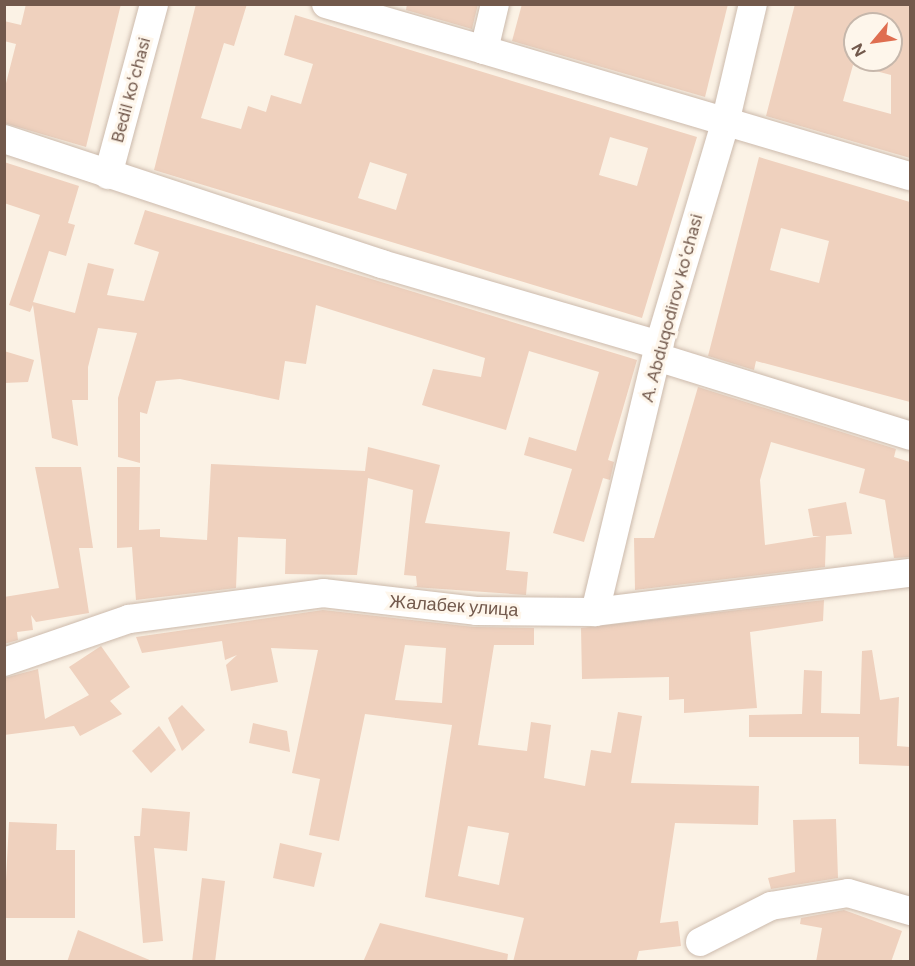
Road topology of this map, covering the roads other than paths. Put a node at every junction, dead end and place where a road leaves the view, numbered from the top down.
1 (154, 4) edge
2 (326, 4) edge
3 (495, 4) edge
4 (753, 4) edge
5 (484, 51) junction
6 (725, 123) junction
7 (4, 140) edge
8 (108, 175) junction
9 (910, 176) edge
10 (658, 351) junction
11 (910, 436) edge
12 (910, 573) edge
13 (595, 612) junction
14 (4, 662) edge
15 (910, 911) edge
16 (700, 942) dead end

1 - 8 street, Bedil koʻchasi
2 - 5 street
3 - 5 street
4 - 6 street, A. Abduqodirov koʻchasi
5 - 6 street
6 - 9 street
6 - 10 street, A. Abduqodirov koʻchasi
7 - 8 street
8 - 10 street
10 - 11 street
10 - 13 street, A. Abduqodirov koʻchasi
12 - 13 street, Жалабек улица
13 - 14 street, Жалабек улица
15 - 16 street

